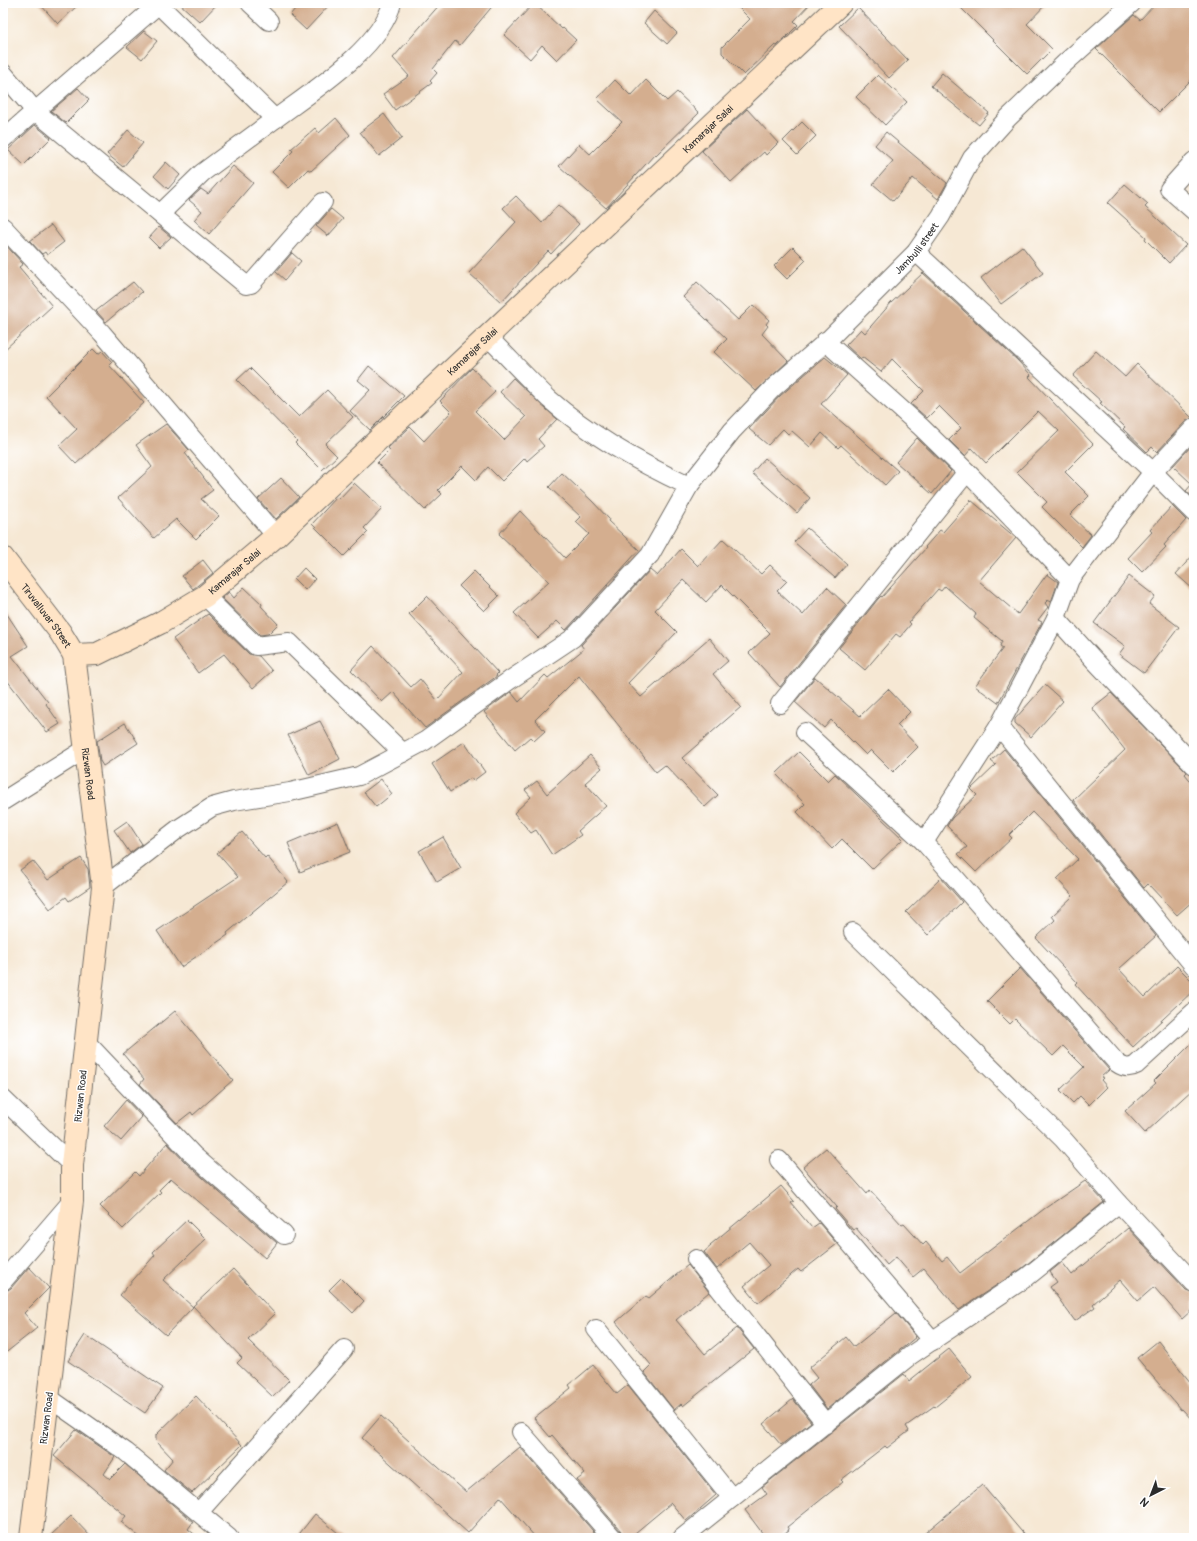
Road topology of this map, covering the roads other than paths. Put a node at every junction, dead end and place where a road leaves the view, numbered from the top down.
1 (250, 3) edge
2 (392, 3) edge
3 (841, 3) edge
4 (1132, 3) edge
5 (159, 4) edge
6 (270, 21) dead end
7 (3, 74) edge
8 (35, 111) junction
9 (275, 119) junction
10 (3, 138) edge
11 (1194, 161) edge
12 (323, 202) dead end
13 (1194, 211) edge
14 (160, 214) junction
15 (3, 227) edge
16 (916, 252) junction
17 (487, 336) junction
18 (825, 341) junction
19 (1194, 428) edge
20 (967, 472) junction
21 (1153, 472) junction
22 (688, 486) junction
23 (1194, 513) edge
24 (276, 536) junction
25 (3, 558) edge
26 (1070, 579) junction
27 (205, 596) junction
28 (1056, 618) junction
29 (74, 654) junction
30 (780, 704) dead end
31 (999, 726) junction
32 (805, 732) dead end
33 (84, 750) junction
34 (403, 753) junction
35 (1194, 765) edge
36 (3, 801) edge
37 (924, 842) junction
38 (103, 887) junction
39 (853, 932) dead end
40 (1194, 966) edge
41 (1194, 1012) edge
42 (86, 1042) junction
43 (3, 1099) edge
44 (779, 1160) dead end
45 (72, 1166) junction
46 (72, 1200) junction
47 (1119, 1203) junction
48 (284, 1235) dead end
49 (696, 1259) dead end
50 (3, 1281) edge
51 (1194, 1283) edge
52 (596, 1329) dead end
53 (934, 1341) junction
54 (344, 1349) dead end
55 (49, 1398) junction
56 (826, 1424) junction
57 (521, 1432) dead end
58 (732, 1498) junction
59 (199, 1512) junction
60 (31, 1538) edge
61 (230, 1538) edge
62 (613, 1538) edge
63 (682, 1538) edge

1 - 6 street
2 - 9 street
3 - 17 street, Kamarajar Salai
4 - 16 street, Jambulli street
5 - 8 street
5 - 9 street
7 - 8 street
8 - 10 street
8 - 14 street
9 - 14 street
11 - 13 street
12 - 14 street
15 - 24 street
16 - 18 street, Jambulli street
16 - 21 street
17 - 22 street
17 - 24 street, Kamarajar Salai
18 - 20 street
18 - 22 street, Jambulli street
19 - 21 street
20 - 26 street
20 - 30 street
21 - 23 street
21 - 26 street
22 - 34 street, Jambulli street
24 - 27 street, Kamarajar Salai
25 - 29 street, Tiruvalluvar Street
26 - 28 street
27 - 29 street, Kamarajar Salai
27 - 34 street
28 - 31 street
28 - 35 street
29 - 33 street, Rizwan Road
31 - 37 street
31 - 40 street
32 - 37 street
33 - 36 street
33 - 38 street, Rizwan Road
34 - 38 street, Jambulli street
37 - 41 street
38 - 42 street, Rizwan Road
39 - 47 street
42 - 45 street, Rizwan Road
42 - 48 street
43 - 45 street
44 - 53 street
45 - 46 street, Rizwan Road
46 - 50 street
46 - 55 street, Rizwan Road
47 - 51 street
47 - 53 street
49 - 56 street
52 - 58 street
53 - 56 street
54 - 59 street
55 - 59 street
55 - 60 street, Rizwan Road
56 - 58 street
57 - 62 street
58 - 63 street
59 - 61 street

